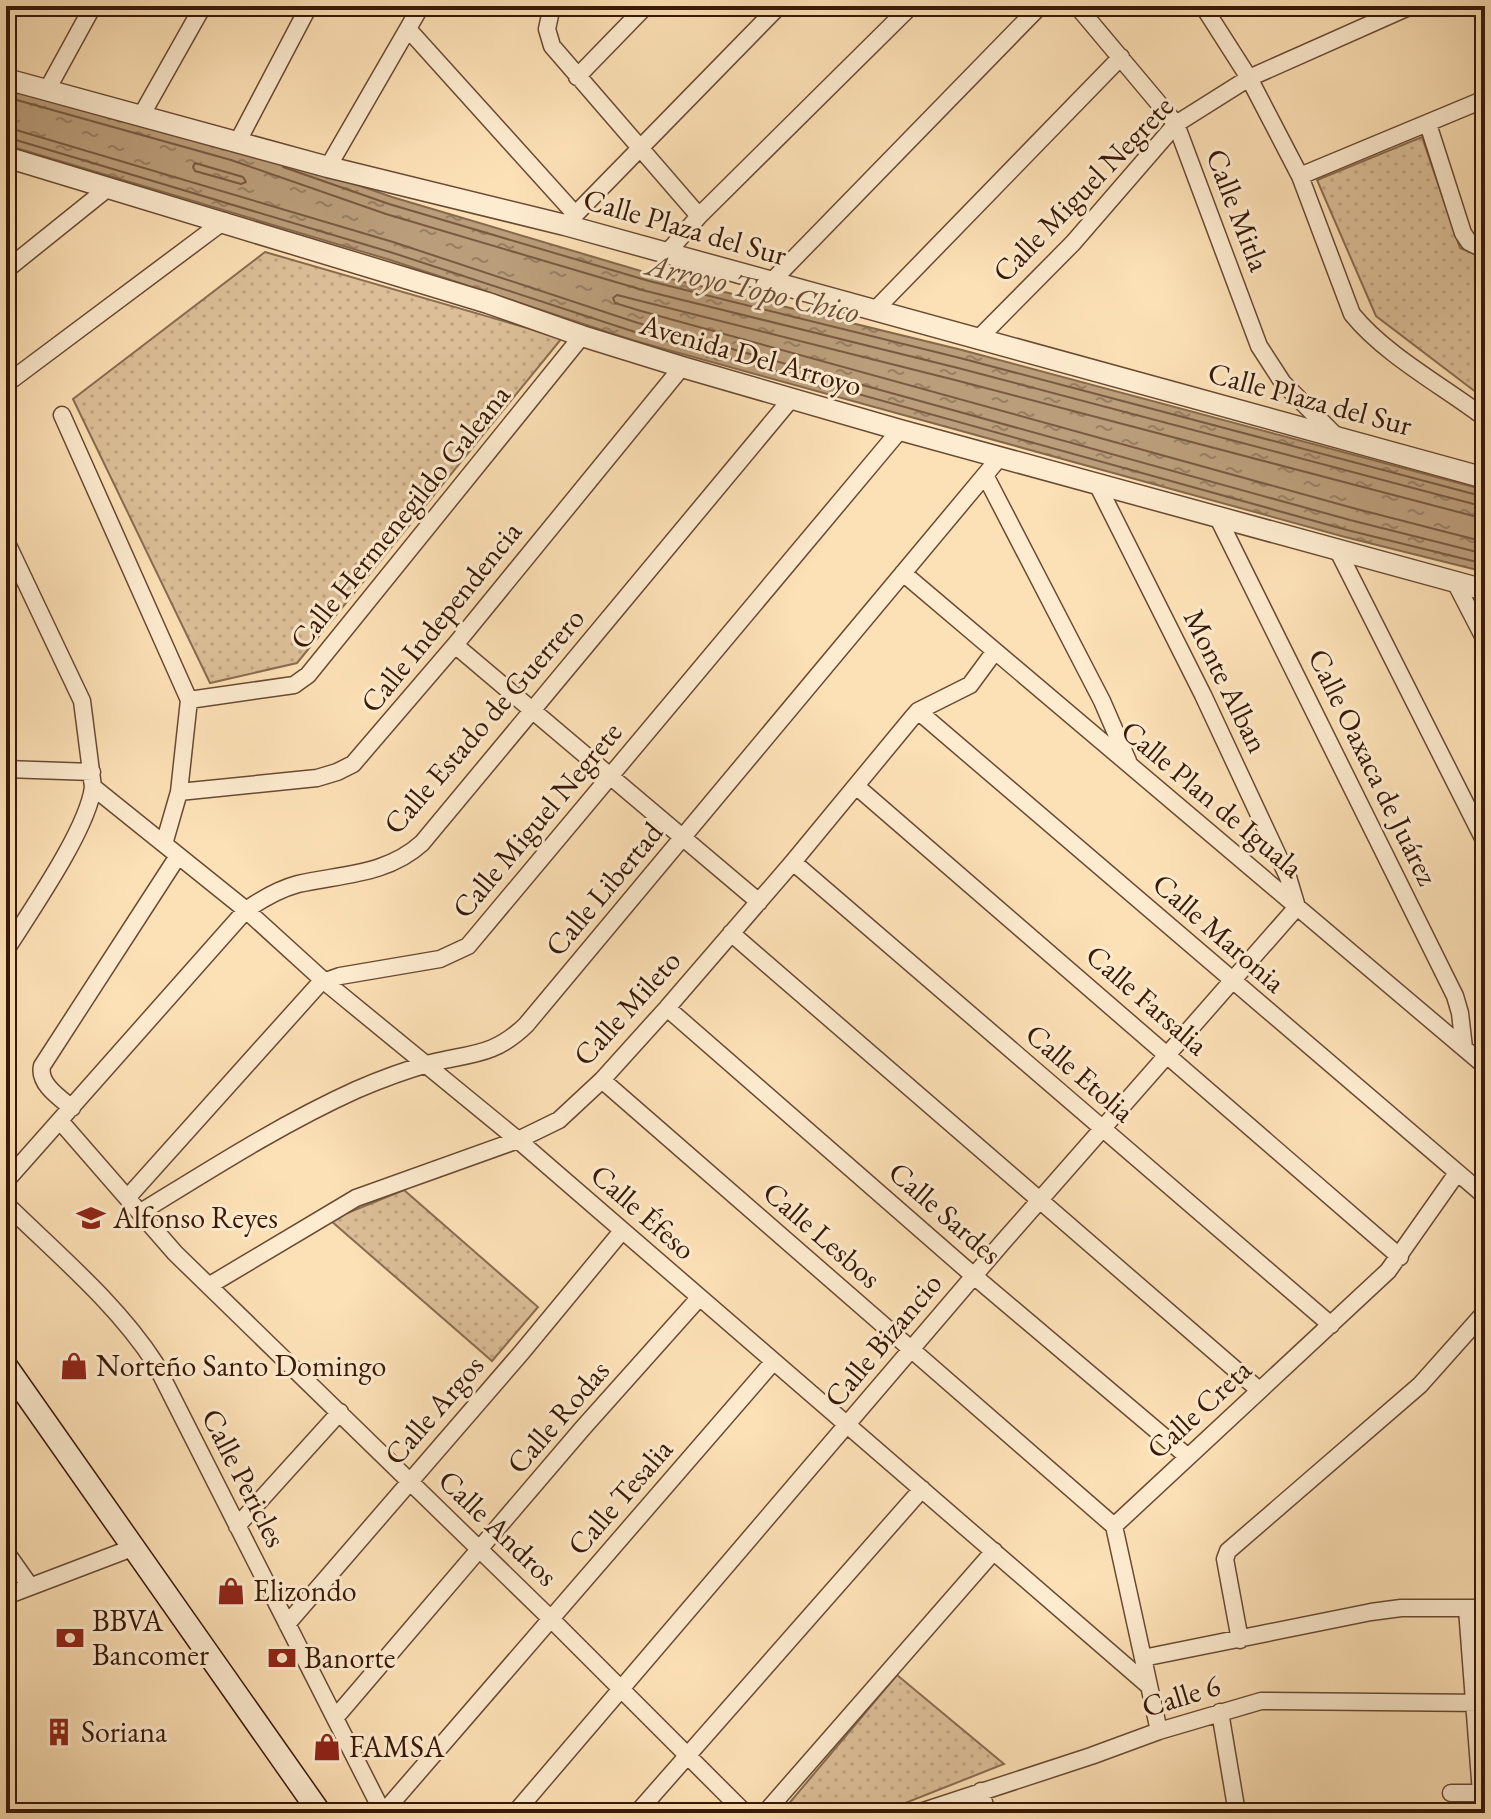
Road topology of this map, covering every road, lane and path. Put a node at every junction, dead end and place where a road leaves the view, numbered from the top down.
1 (93, 6) edge
2 (203, 6) edge
3 (309, 6) edge
4 (421, 6) edge
5 (552, 6) edge
6 (646, 6) edge
7 (779, 6) edge
8 (911, 6) edge
9 (1040, 6) edge
10 (1077, 6) edge
11 (1203, 6) edge
12 (1411, 6) edge
13 (1379, 11) edge
14 (408, 29) junction
15 (1121, 57) junction
16 (577, 77) junction
17 (1249, 78) junction
18 (6, 79) edge
19 (47, 90) junction
20 (1485, 99) edge
21 (141, 116) junction
22 (1176, 124) junction
23 (1428, 124) junction
24 (237, 143) junction
25 (638, 149) junction
26 (6, 157) edge
27 (328, 167) junction
28 (1300, 176) junction
29 (108, 188) junction
30 (699, 216) junction
31 (570, 220) junction
32 (224, 221) junction
33 (1485, 250) edge
34 (667, 253) junction
35 (8, 267) edge
36 (770, 283) junction
37 (874, 311) junction
38 (582, 336) junction
39 (977, 340) junction
40 (682, 367) junction
41 (6, 384) edge
42 (792, 398) junction
43 (62, 415) dead end
44 (1485, 418) edge
45 (900, 430) junction
46 (1338, 438) junction
47 (1000, 457) junction
48 (985, 475) junction
49 (1485, 478) edge
50 (1096, 482) junction
51 (1217, 516) junction
52 (6, 541) edge
53 (1337, 549) junction
54 (903, 573) junction
55 (1455, 582) junction
56 (1485, 590) edge
57 (1485, 640) edge
58 (455, 645) junction
59 (995, 651) junction
60 (189, 700) junction
61 (532, 711) junction
62 (918, 711) junction
63 (1130, 766) junction
64 (6, 769) edge
65 (609, 777) junction
66 (92, 779) junction
67 (856, 786) junction
68 (179, 792) junction
69 (683, 838) junction
70 (1485, 842) edge
71 (164, 844) junction
72 (178, 856) junction
73 (793, 862) junction
74 (759, 902) junction
75 (1297, 907) junction
76 (246, 910) junction
77 (731, 933) junction
78 (6, 950) edge
79 (324, 981) junction
80 (1231, 981) junction
81 (667, 1008) junction
82 (1464, 1048) junction
83 (1166, 1055) junction
84 (428, 1064) junction
85 (1485, 1066) edge
86 (602, 1080) junction
87 (66, 1115) junction
88 (1101, 1128) junction
89 (518, 1140) junction
90 (1457, 1173) junction
91 (6, 1181) edge
92 (1485, 1196) edge
93 (128, 1197) junction
94 (1039, 1201) junction
95 (6, 1204) edge
96 (141, 1212) junction
97 (622, 1231) junction
98 (1400, 1257) junction
99 (974, 1276) junction
100 (210, 1285) junction
101 (699, 1298) junction
102 (1485, 1312) edge
103 (1331, 1325) junction
104 (911, 1349) junction
105 (773, 1362) junction
106 (6, 1366) edge
107 (1259, 1390) junction
108 (340, 1412) junction
109 (848, 1425) junction
110 (1188, 1457) junction
111 (409, 1481) junction
112 (922, 1489) junction
113 (237, 1526) junction
114 (1114, 1526) junction
115 (132, 1548) junction
116 (481, 1551) junction
117 (994, 1551) junction
118 (6, 1552) edge
119 (30, 1586) junction
120 (6, 1596) edge
121 (1485, 1608) edge
122 (1467, 1609) junction
123 (551, 1619) junction
124 (287, 1624) junction
125 (1240, 1640) junction
126 (1143, 1658) junction
127 (1149, 1686) junction
128 (620, 1688) junction
129 (1479, 1704) edge
130 (1220, 1712) junction
131 (335, 1718) junction
132 (1159, 1731) junction
133 (688, 1756) junction
134 (981, 1791) junction
135 (1451, 1793) dead end
136 (1483, 1793) edge
137 (320, 1813) edge
138 (383, 1813) edge
139 (515, 1813) edge
140 (637, 1813) edge
141 (745, 1813) edge
142 (765, 1813) edge
143 (917, 1813) edge
144 (987, 1813) edge
145 (1237, 1813) edge

1 - 19 street
2 - 21 street
3 - 24 street
4 - 14 street
5 - 16 street
6 - 16 street
7 - 25 street
8 - 30 street
9 - 36 street
10 - 15 street, Calle Mitla
11 - 17 street
12 - 13 street, Calle Miguel Negrete
13 - 17 street, Calle Miguel Negrete
14 - 27 street
14 - 31 street
15 - 22 street, Calle Mitla
15 - 37 street
16 - 25 street
17 - 22 street, Calle Miguel Negrete
17 - 28 street
18 - 19 street, Calle Plaza del Sur
19 - 21 street, Calle Plaza del Sur
20 - 23 street
21 - 24 street, Calle Plaza del Sur
22 - 39 street, Calle Miguel Negrete
22 - 46 street, Calle Mitla
23 - 28 street
23 - 33 street
24 - 27 street, Calle Plaza del Sur
25 - 30 street
25 - 31 street
26 - 29 street, Avenida Del Arroyo
27 - 31 street, Calle Plaza del Sur
28 - 44 street
29 - 32 street, Avenida Del Arroyo
29 - 35 street
30 - 34 street
31 - 34 street, Calle Plaza del Sur
32 - 38 street, Avenida Del Arroyo
32 - 41 street
34 - 36 street, Calle Plaza del Sur
36 - 37 street, Calle Plaza del Sur
37 - 39 street, Calle Plaza del Sur
38 - 40 street, Avenida Del Arroyo
38 - 60 street, Calle Hermenegildo Galeana
39 - 46 street, Calle Plaza del Sur
40 - 42 street, Avenida Del Arroyo
40 - 58 street, Calle Independencia
42 - 45 street, Avenida Del Arroyo
42 - 61 street, Calle Estado de Guerrero
43 - 60 street
45 - 47 street, Avenida Del Arroyo
45 - 65 street, Calle Miguel Negrete
46 - 49 street, Calle Plaza del Sur
47 - 48 street, Calle Libertad
47 - 50 street, Avenida Del Arroyo
48 - 54 street, Calle Libertad
48 - 63 street
50 - 51 street, Avenida Del Arroyo
50 - 75 street, Monte Alban
51 - 53 street, Avenida Del Arroyo
51 - 82 street, Calle Oaxaca de Juárez
52 - 66 street
53 - 55 street, Avenida Del Arroyo
53 - 70 street
54 - 59 street, Calle Plan de Iguala
54 - 69 street, Calle Libertad
55 - 56 street, Avenida Del Arroyo
55 - 57 street
58 - 61 street
58 - 68 street, Calle Independencia
59 - 62 street, Calle Mileto
59 - 63 street, Calle Plan de Iguala
60 - 68 street
61 - 65 street
61 - 76 street, Calle Estado de Guerrero
62 - 67 street, Calle Mileto
62 - 80 street, Calle Maronia
63 - 75 street, Calle Plan de Iguala
64 - 66 street
65 - 69 street
65 - 79 street, Calle Miguel Negrete
66 - 71 street, Calle Éfeso
66 - 78 street
67 - 73 street, Calle Mileto
67 - 83 street, Calle Farsalia
68 - 71 street
69 - 74 street
69 - 84 street, Calle Libertad
71 - 72 street, Calle Éfeso
72 - 76 street, Calle Éfeso
72 - 87 street, Calle Andros
73 - 74 street, Calle Mileto
73 - 88 street, Calle Etolia
74 - 77 street, Calle Mileto
75 - 80 street, Calle Bizancio
75 - 82 street, Calle Plan de Iguala
76 - 79 street, Calle Éfeso
76 - 87 street, Calle Estado de Guerrero
77 - 81 street, Calle Mileto
77 - 94 street
79 - 84 street, Calle Éfeso
79 - 93 street
80 - 83 street, Calle Bizancio
80 - 90 street, Calle Maronia
81 - 86 street, Calle Mileto
81 - 99 street, Calle Sardes
82 - 85 street, Calle Plan de Iguala
83 - 88 street, Calle Bizancio
83 - 98 street, Calle Farsalia
84 - 89 street, Calle Éfeso
84 - 96 street, Calle Libertad
86 - 89 street, Calle Mileto
86 - 104 street, Calle Lesbos
87 - 91 street, Calle Estado de Guerrero
87 - 93 street, Calle Andros
88 - 94 street, Calle Bizancio
88 - 103 street, Calle Etolia
89 - 97 street, Calle Éfeso
89 - 100 street, Calle Mileto
90 - 92 street, Calle Maronia
90 - 98 street, Calle Creta
93 - 96 street, Calle Andros
94 - 99 street, Calle Bizancio
94 - 107 street
95 - 113 street, Calle Pericles
96 - 100 street, Calle Andros
97 - 101 street, Calle Éfeso
97 - 111 street, Calle Argos
98 - 103 street, Calle Creta
99 - 104 street, Calle Bizancio
99 - 110 street, Calle Sardes
100 - 108 street, Calle Andros
101 - 105 street, Calle Éfeso
101 - 116 street, Calle Rodas
102 - 125 street
103 - 107 street, Calle Creta
104 - 109 street, Calle Bizancio
104 - 114 street, Calle Lesbos
105 - 109 street, Calle Éfeso
105 - 123 street, Calle Tesalia
106 - 115 main road
107 - 110 street, Calle Creta
108 - 111 street, Calle Andros
108 - 113 street
109 - 112 street, Calle Éfeso
109 - 128 street, Calle Bizancio
110 - 114 street, Calle Creta
111 - 116 street, Calle Andros
111 - 124 street, Calle Argos
112 - 117 street, Calle Éfeso
112 - 133 street
113 - 124 street, Calle Pericles
114 - 126 street
115 - 119 street
115 - 137 main road
116 - 123 street, Calle Andros
116 - 131 street, Calle Rodas
117 - 127 street, Calle Éfeso
117 - 142 street
118 - 119 street
119 - 120 street
121 - 122 street
122 - 125 street
122 - 129 street
123 - 128 street, Calle Andros
123 - 138 street, Calle Tesalia
124 - 131 street, Calle Pericles
125 - 126 street
126 - 127 street
127 - 132 street
128 - 133 street, Calle Andros
128 - 139 street, Calle Bizancio
129 - 130 street, Calle 6
129 - 136 street
130 - 132 street, Calle 6
130 - 145 street
131 - 138 street, Calle Pericles
132 - 134 street, Calle 6
133 - 140 street
133 - 141 street, Calle Andros
134 - 143 street, Calle 6
134 - 144 street
135 - 136 street

